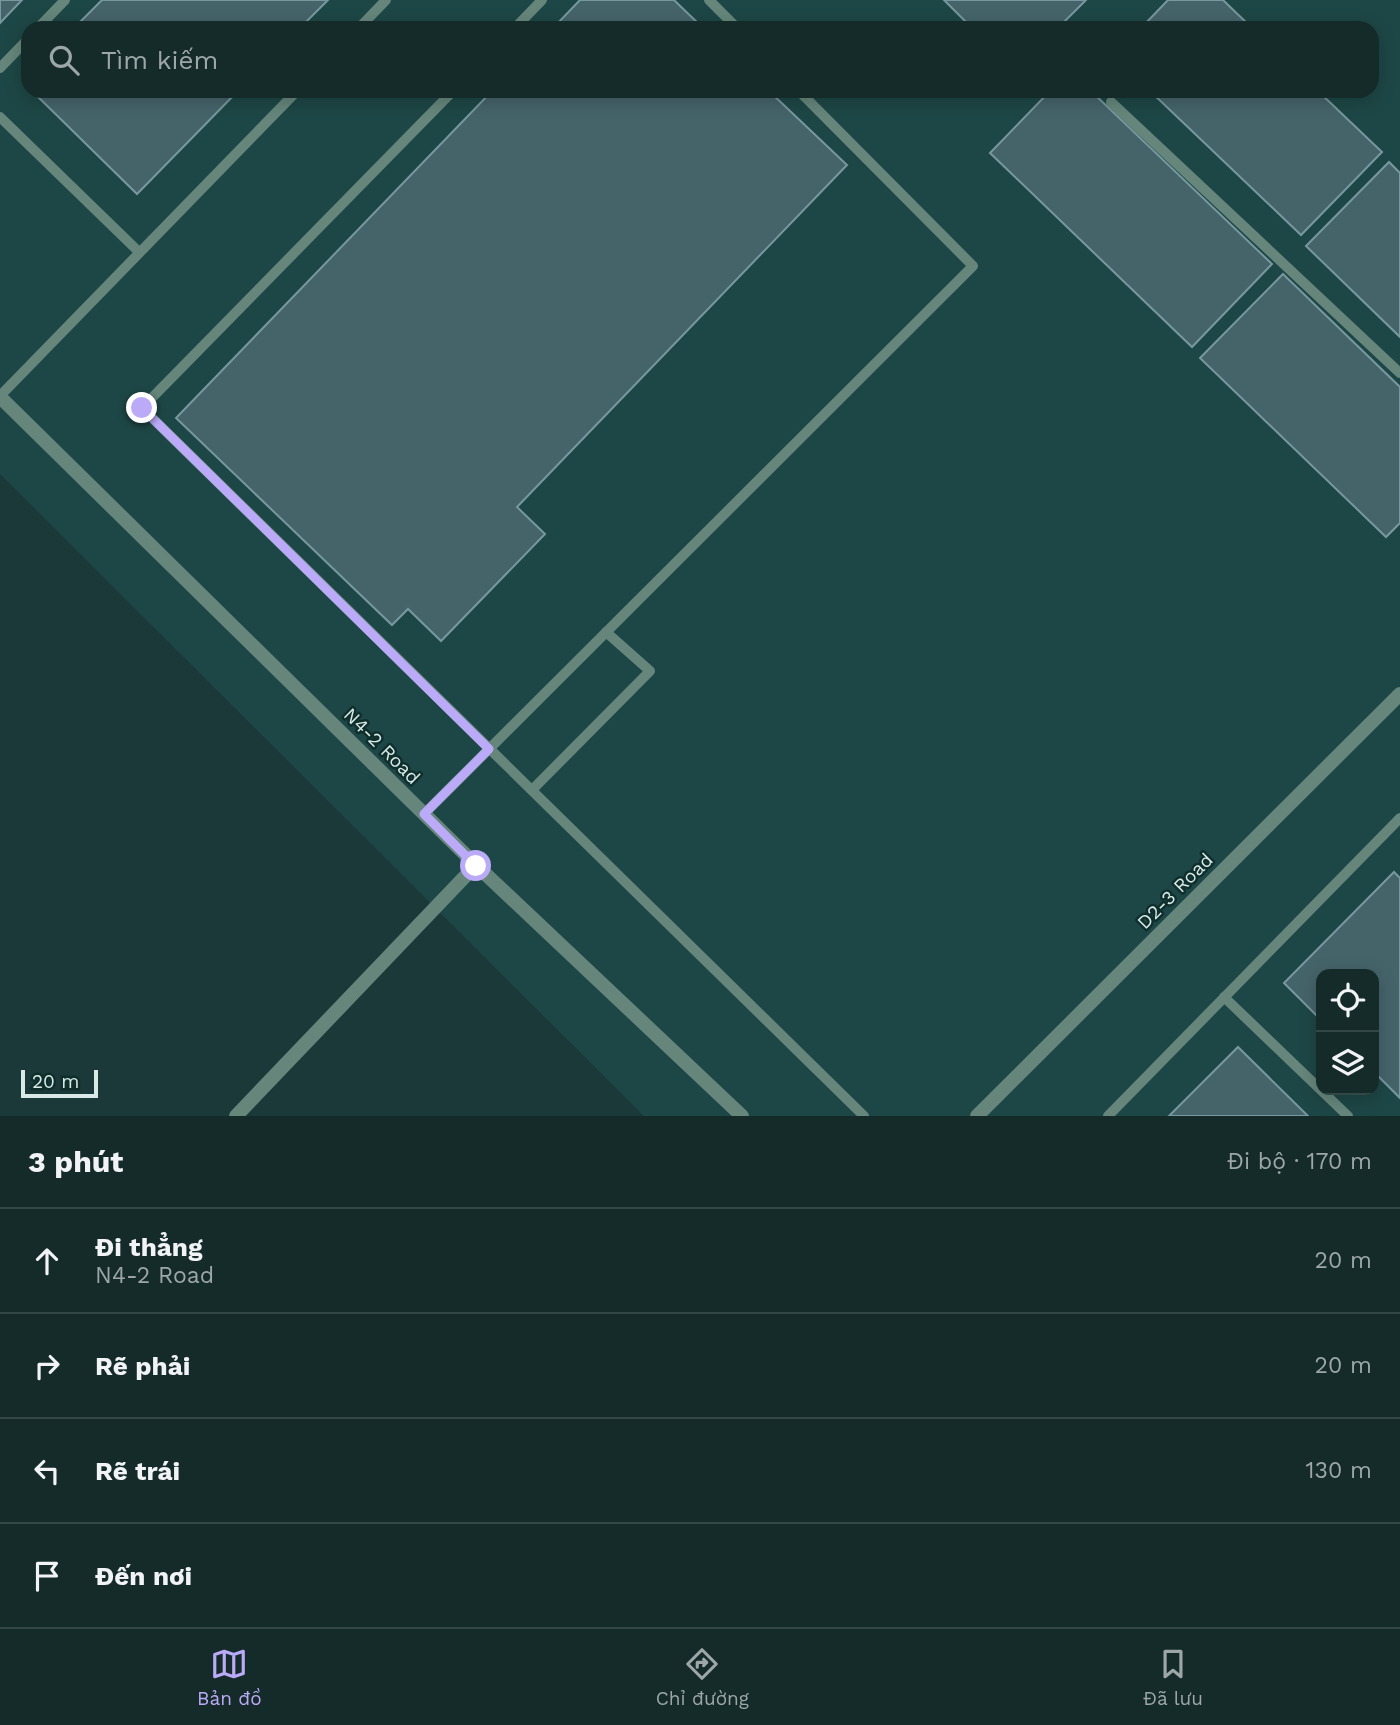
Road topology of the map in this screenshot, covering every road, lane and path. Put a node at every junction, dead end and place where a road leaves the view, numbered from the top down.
1 (65, 0) edge
2 (386, 0) edge
3 (542, 0) edge
4 (709, 0) edge
5 (45, 21) edge
6 (366, 21) edge
7 (521, 21) edge
8 (730, 21) edge
9 (21, 46) edge
10 (0, 68) edge
11 (290, 98) edge
12 (446, 98) edge
13 (806, 98) edge
14 (1111, 102) dead end
15 (0, 117) edge
16 (139, 252) junction
17 (1400, 373) edge
18 (0, 396) edge
19 (606, 632) junction
20 (1400, 694) edge
21 (489, 749) junction
22 (531, 790) junction
23 (424, 814) junction
24 (1400, 818) edge
25 (476, 866) junction
26 (1224, 998) junction
27 (236, 1116) edge
28 (742, 1116) edge
29 (864, 1116) edge
30 (978, 1116) edge
31 (1108, 1116) edge
32 (1348, 1116) edge

1 - 5 lane
2 - 6 lane
3 - 7 lane
4 - 8 lane
9 - 10 lane
11 - 16 lane
12 - 21 lane
13 - 19 lane
14 - 17 lane
15 - 16 lane
16 - 18 lane
18 - 23 street, N4-2 Road
19 - 21 lane
19 - 22 lane
20 - 30 street, D2-3 Road
21 - 22 lane
21 - 23 lane
22 - 29 lane
23 - 25 street, N4-2 Road
24 - 26 lane
25 - 27 street
25 - 28 street, N4-2 Road
26 - 31 lane
26 - 32 lane

